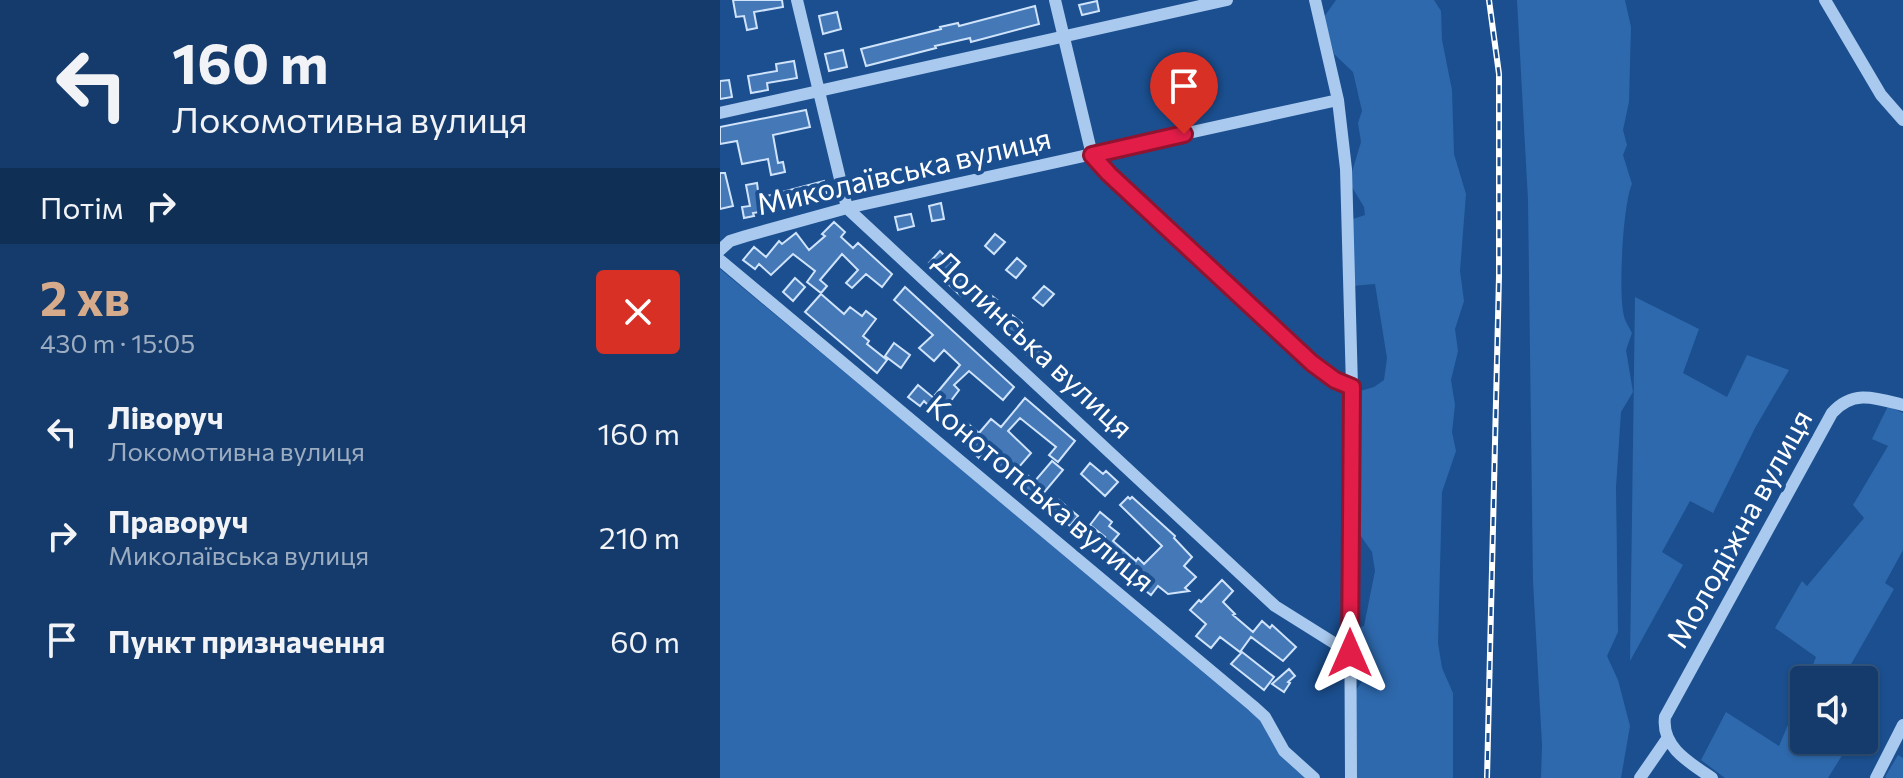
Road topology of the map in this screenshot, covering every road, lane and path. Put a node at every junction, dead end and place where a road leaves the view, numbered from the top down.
1 (797, 0) edge
2 (1055, 0) edge
3 (1227, 0) edge
4 (1315, 0) edge
5 (1825, 0) edge
6 (1064, 36) junction
7 (818, 91) junction
8 (1338, 100) junction
9 (720, 113) edge
10 (1903, 120) edge
11 (1092, 155) junction
12 (847, 208) junction
13 (720, 250) edge
14 (720, 260) edge
15 (1352, 387) junction
16 (1903, 405) edge
17 (1350, 653) junction
18 (1903, 725) edge
19 (1667, 739) junction
20 (1314, 778) edge
21 (1351, 778) edge
22 (1640, 778) edge
23 (1712, 778) edge
24 (1876, 778) edge

1 - 7 street
2 - 6 street
3 - 6 street
4 - 8 street
5 - 10 street
6 - 7 street
6 - 11 street
7 - 9 street
7 - 12 street
8 - 11 street, Миколаївська вулиця
8 - 15 street
11 - 12 street, Миколаївська вулиця
11 - 15 street
12 - 13 street, Миколаївська вулиця
12 - 17 street, Долинська вулиця
14 - 20 street, Конотопська вулиця
15 - 17 street
16 - 19 street, Молодіжна вулиця
17 - 21 street
18 - 24 street
19 - 22 street
19 - 23 street

